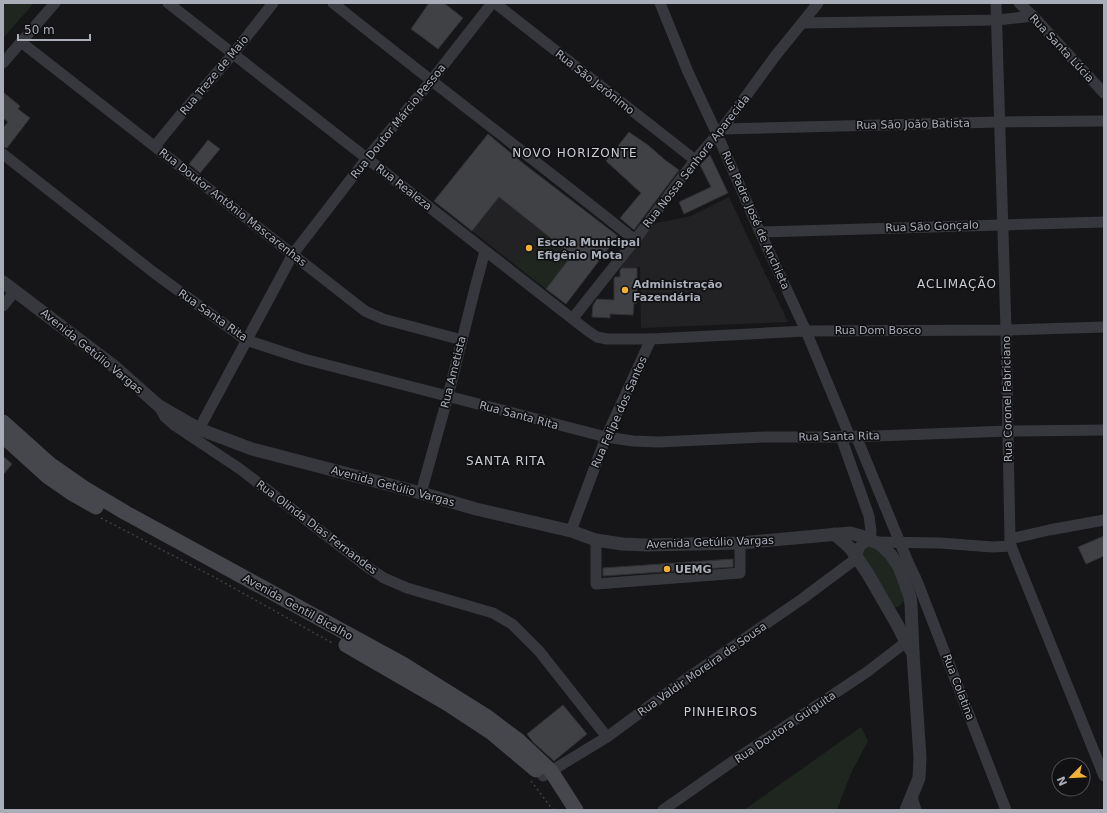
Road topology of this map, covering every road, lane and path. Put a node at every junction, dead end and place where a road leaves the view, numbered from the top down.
1 (55, 3) edge
2 (168, 3) edge
3 (273, 3) edge
4 (333, 3) edge
5 (494, 3) edge
6 (660, 3) edge
7 (818, 3) edge
8 (996, 3) edge
9 (1018, 3) edge
10 (1033, 16) junction
11 (997, 20) junction
12 (802, 23) junction
13 (21, 42) junction
14 (233, 54) junction
15 (3, 64) edge
16 (431, 81) junction
17 (1104, 93) edge
18 (1104, 121) edge
19 (1000, 122) junction
20 (720, 132) junction
21 (155, 146) junction
22 (3, 154) edge
23 (367, 158) junction
24 (695, 160) junction
25 (1104, 222) edge
26 (1002, 224) junction
27 (760, 232) junction
28 (635, 240) junction
29 (485, 251) junction
30 (293, 254) junction
31 (3, 282) edge
32 (15, 291) junction
33 (3, 306) edge
34 (573, 318) junction
35 (1104, 327) edge
36 (1006, 330) junction
37 (806, 331) junction
38 (651, 339) junction
39 (246, 340) junction
40 (462, 340) junction
41 (448, 396) junction
42 (3, 422) edge
43 (192, 429) junction
44 (1104, 430) edge
45 (1008, 431) junction
46 (3, 436) edge
47 (606, 437) junction
48 (849, 437) junction
49 (420, 493) junction
50 (99, 518) dead end
51 (1104, 520) edge
52 (571, 531) junction
53 (834, 534) junction
54 (596, 540) junction
55 (873, 541) junction
56 (1010, 542) junction
57 (740, 543) junction
58 (900, 543) junction
59 (857, 558) junction
60 (917, 581) junction
61 (910, 600) junction
62 (890, 612) junction
63 (334, 643) dead end
64 (911, 645) junction
65 (607, 737) junction
66 (541, 775) junction
67 (1104, 776) edge
68 (912, 797) junction
69 (553, 810) edge
70 (565, 810) edge
71 (576, 810) edge
72 (663, 810) edge
73 (906, 810) edge
74 (916, 810) edge
75 (1006, 810) edge

1 - 13 street
2 - 14 street, Rua Realeza
3 - 14 street, Rua Treze de Maio
4 - 16 street
5 - 16 street, Rua Doutor Márcio Pessoa
5 - 24 street, Rua São Jerônimo
6 - 20 street, Rua Padre José de Anchieta
7 - 12 street, Rua Nossa Senhora Aparecida
8 - 11 street, Rua Coronel Fabriciano
9 - 10 street, Rua Santa Lúcia
10 - 11 street
10 - 17 street, Rua Santa Lúcia
11 - 12 street
11 - 19 street, Rua Coronel Fabriciano
12 - 20 street, Rua Nossa Senhora Aparecida
13 - 15 street
13 - 21 street, Rua Doutor Antônio Mascarenhas
14 - 21 street, Rua Treze de Maio
14 - 23 street, Rua Realeza
16 - 23 street, Rua Doutor Márcio Pessoa
16 - 28 street
18 - 19 street, Rua São João Batista
19 - 20 street, Rua São João Batista
19 - 26 street, Rua Coronel Fabriciano
20 - 24 street, Rua Nossa Senhora Aparecida
20 - 27 street, Rua Padre José de Anchieta
21 - 30 street, Rua Doutor Antônio Mascarenhas
22 - 39 street, Rua Santa Rita
23 - 29 street, Rua Realeza
23 - 30 street, Rua Doutor Márcio Pessoa
24 - 28 street, Rua Nossa Senhora Aparecida
25 - 26 street, Rua São Gonçalo
26 - 27 street, Rua São Gonçalo
26 - 36 street, Rua Coronel Fabriciano
27 - 37 street, Rua Padre José de Anchieta
28 - 34 street, Rua Nossa Senhora Aparecida
29 - 34 street, Rua Realeza
29 - 40 street, Rua Ametista
30 - 39 street, Rua Doutor Márcio Pessoa
30 - 40 street, Rua Doutor Antônio Mascarenhas
31 - 32 street, Avenida Getúlio Vargas
32 - 33 street
32 - 43 street, Avenida Getúlio Vargas
34 - 38 street, Rua Realeza
35 - 36 street, Rua Dom Bosco
36 - 37 street, Rua Dom Bosco
36 - 45 street, Rua Coronel Fabriciano
37 - 38 street, Rua Dom Bosco
37 - 48 street, Rua Padre José de Anchieta
38 - 47 street, Rua Felipe dos Santos
39 - 41 street, Rua Santa Rita
39 - 43 street, Rua Doutor Márcio Pessoa
40 - 41 street, Rua Ametista
41 - 47 street, Rua Santa Rita
41 - 49 street, Rua Ametista
42 - 66 main road, Avenida Gentil Bicalho
43 - 49 street, Avenida Getúlio Vargas
43 - 65 street, Rua Olinda Dias Fernandes
44 - 45 street, Rua Santa Rita
45 - 48 street, Rua Santa Rita
45 - 56 street, Rua Coronel Fabriciano
46 - 66 main road, Avenida Gentil Bicalho
47 - 48 street, Rua Santa Rita
47 - 52 street, Rua Felipe dos Santos
48 - 55 street, Rua Padre José de Anchieta
48 - 58 street, Rua Padre José de Anchieta
49 - 52 street, Avenida Getúlio Vargas
50 - 63 path
51 - 56 street
52 - 54 street, Avenida Getúlio Vargas
53 - 55 street, Avenida Getúlio Vargas
53 - 57 street, Avenida Getúlio Vargas
53 - 59 street
54 - 57 street, Avenida Getúlio Vargas
54 - 57 street
55 - 58 street
55 - 59 street
55 - 61 street, Avenida Getúlio Vargas
56 - 58 street
56 - 67 street, Rua Coronel Fabriciano
58 - 60 street, Rua Padre José de Anchieta
59 - 62 street
59 - 65 street, Rua Valdir Moreira de Sousa
60 - 61 street
60 - 75 street, Rua Colatina
61 - 62 street
61 - 64 street, Avenida Getúlio Vargas
62 - 64 street
64 - 68 street, Avenida Getúlio Vargas
64 - 72 street, Rua Doutora Guiguita
65 - 66 street, Rua Valdir Moreira de Sousa
66 - 69 path
66 - 70 main road, Avenida Gentil Bicalho
66 - 71 main road, Avenida Gentil Bicalho
68 - 73 street, Avenida Getúlio Vargas
68 - 74 street

